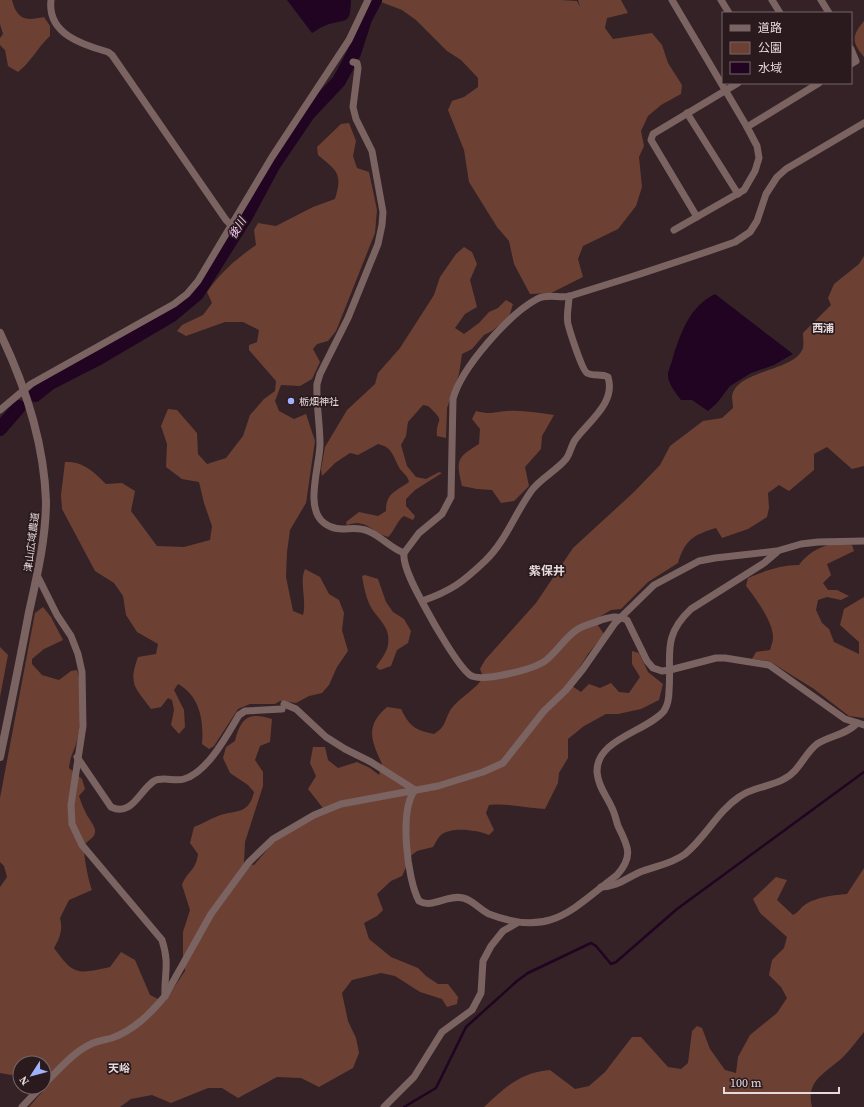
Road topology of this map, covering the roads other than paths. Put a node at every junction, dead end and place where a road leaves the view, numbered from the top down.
1 (51, 0) edge
2 (368, 0) edge
3 (672, 0) edge
4 (721, 0) edge
5 (772, 0) edge
6 (821, 0) edge
7 (728, 12) edge
8 (779, 12) edge
9 (828, 12) edge
10 (852, 51) edge
11 (353, 62) dead end
12 (852, 63) edge
13 (736, 84) edge
14 (817, 84) edge
15 (725, 91) junction
16 (687, 114) junction
17 (864, 123) edge
18 (748, 127) junction
19 (738, 194) junction
20 (697, 217) junction
21 (231, 225) junction
22 (674, 230) dead end
23 (568, 296) junction
24 (0, 333) edge
25 (24, 388) junction
26 (0, 410) edge
27 (864, 542) edge
28 (778, 551) junction
29 (404, 553) junction
30 (37, 575) junction
31 (422, 601) junction
32 (620, 617) junction
33 (670, 670) junction
34 (860, 724) edge
35 (0, 757) edge
36 (77, 757) junction
37 (415, 790) junction
38 (601, 887) junction
39 (517, 923) junction
40 (165, 996) junction
41 (52, 1077) edge
42 (33, 1095) edge
43 (22, 1107) edge
44 (384, 1107) edge

1 - 21 street
2 - 21 street
3 - 15 street
4 - 7 street
5 - 8 street
6 - 9 street
10 - 12 street
11 - 29 street
13 - 15 street
14 - 18 street
15 - 16 street
15 - 18 street
16 - 19 street
16 - 20 street
17 - 23 street
18 - 19 street
19 - 20 street
20 - 22 street
21 - 25 street
23 - 29 street
23 - 31 street
24 - 25 street, 津山広域農道
25 - 26 street
25 - 30 street, 津山広域農道
27 - 28 street
28 - 32 street
28 - 33 street
29 - 31 street
30 - 35 street, 津山広域農道
30 - 36 street
31 - 32 street
32 - 33 street
32 - 37 street
33 - 34 street
33 - 38 street
34 - 38 street
36 - 37 street
36 - 40 street
37 - 39 street
37 - 40 street
38 - 39 street
39 - 44 street
40 - 41 street
42 - 43 street

